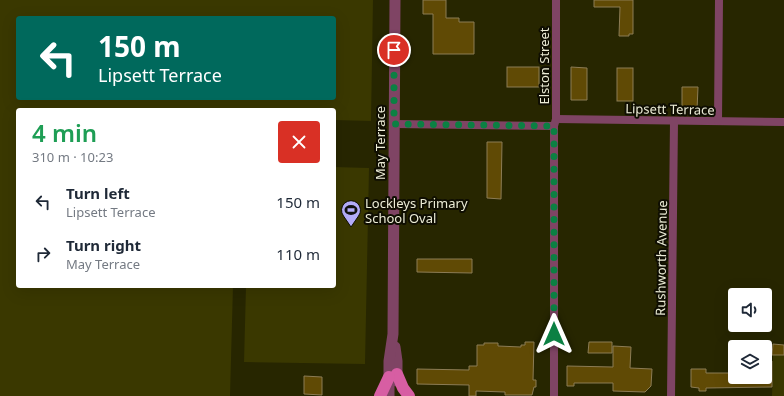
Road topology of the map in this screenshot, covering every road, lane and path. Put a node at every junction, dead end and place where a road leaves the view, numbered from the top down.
1 (395, 0) edge
2 (556, 0) edge
3 (719, 0) edge
4 (674, 121) junction
5 (718, 121) junction
6 (555, 122) junction
7 (784, 122) edge
8 (394, 124) junction
9 (393, 376) junction
10 (380, 396) edge
11 (389, 396) edge
12 (396, 396) edge
13 (409, 396) edge
14 (554, 396) edge
15 (671, 396) edge

1 - 8 street, May Terrace
2 - 6 street, Elston Street
3 - 5 street
4 - 5 street, Lipsett Terrace
4 - 6 street, Lipsett Terrace
4 - 15 street, Rushworth Avenue
5 - 7 street, Lipsett Terrace
6 - 8 street, Lipsett Terrace
6 - 14 street, Elston Street
8 - 9 street, May Terrace
9 - 10 main road
9 - 11 street, May Terrace
9 - 12 street, May Terrace
9 - 13 main road

